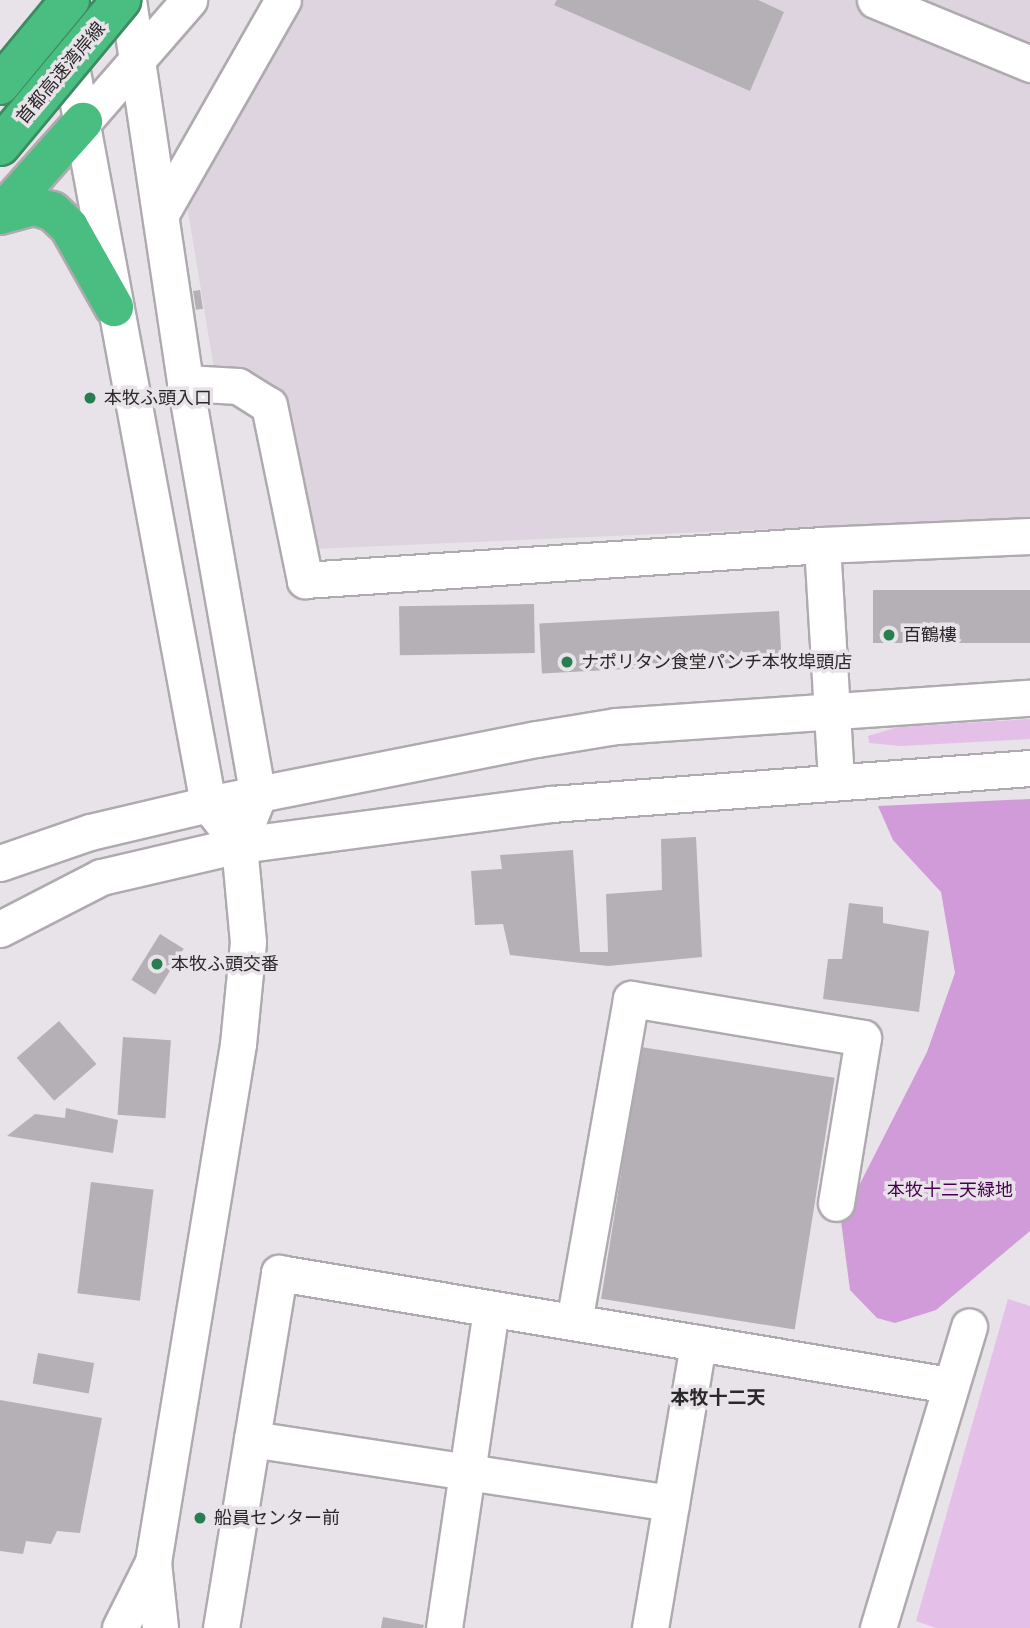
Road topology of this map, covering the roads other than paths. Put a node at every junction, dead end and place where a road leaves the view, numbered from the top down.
1 (50, 0) edge
2 (58, 0) edge
3 (70, 0) edge
4 (102, 0) edge
5 (121, 0) edge
6 (128, 0) edge
7 (189, 0) edge
8 (283, 0) edge
9 (875, 0) edge
10 (0, 60) edge
11 (137, 60) junction
12 (1030, 64) edge
13 (0, 85) edge
14 (0, 122) edge
15 (83, 122) junction
16 (0, 146) edge
17 (162, 212) junction
18 (0, 215) edge
19 (114, 307) junction
20 (185, 383) junction
21 (1030, 536) edge
22 (822, 545) junction
23 (1030, 698) edge
24 (831, 711) junction
25 (1030, 768) edge
26 (836, 780) junction
27 (258, 796) junction
28 (208, 804) junction
29 (239, 845) junction
30 (0, 863) edge
31 (0, 929) edge
32 (836, 1203) dead end
33 (491, 1309) junction
34 (574, 1322) junction
35 (969, 1326) dead end
36 (698, 1343) junction
37 (949, 1385) junction
38 (252, 1439) junction
39 (469, 1472) junction
40 (671, 1503) junction
41 (153, 1562) junction
42 (120, 1628) edge
43 (160, 1628) edge
44 (221, 1628) edge
45 (444, 1628) edge
46 (650, 1628) edge
47 (878, 1628) edge

1 - 10 highway
2 - 15 street
3 - 13 highway, bridge
4 - 14 highway
5 - 16 highway, 首都高速湾岸線, bridge
6 - 11 street
7 - 11 street
8 - 17 street
9 - 12 street
11 - 15 street
11 - 17 street
15 - 18 highway
15 - 19 street
17 - 20 street
18 - 19 highway
19 - 28 street
20 - 22 street
20 - 27 street
21 - 22 street
22 - 24 street
23 - 24 street
24 - 26 street
24 - 27 street
25 - 26 street
26 - 29 street
27 - 28 street
27 - 29 street
28 - 29 street
28 - 30 street
29 - 31 street
29 - 41 street
32 - 34 street
33 - 34 street
33 - 38 street
33 - 39 street
34 - 36 street
35 - 37 street
36 - 37 street
36 - 40 street
37 - 47 street
38 - 39 street
38 - 44 street
39 - 40 street
39 - 45 street
40 - 46 street
41 - 42 street
41 - 43 street

